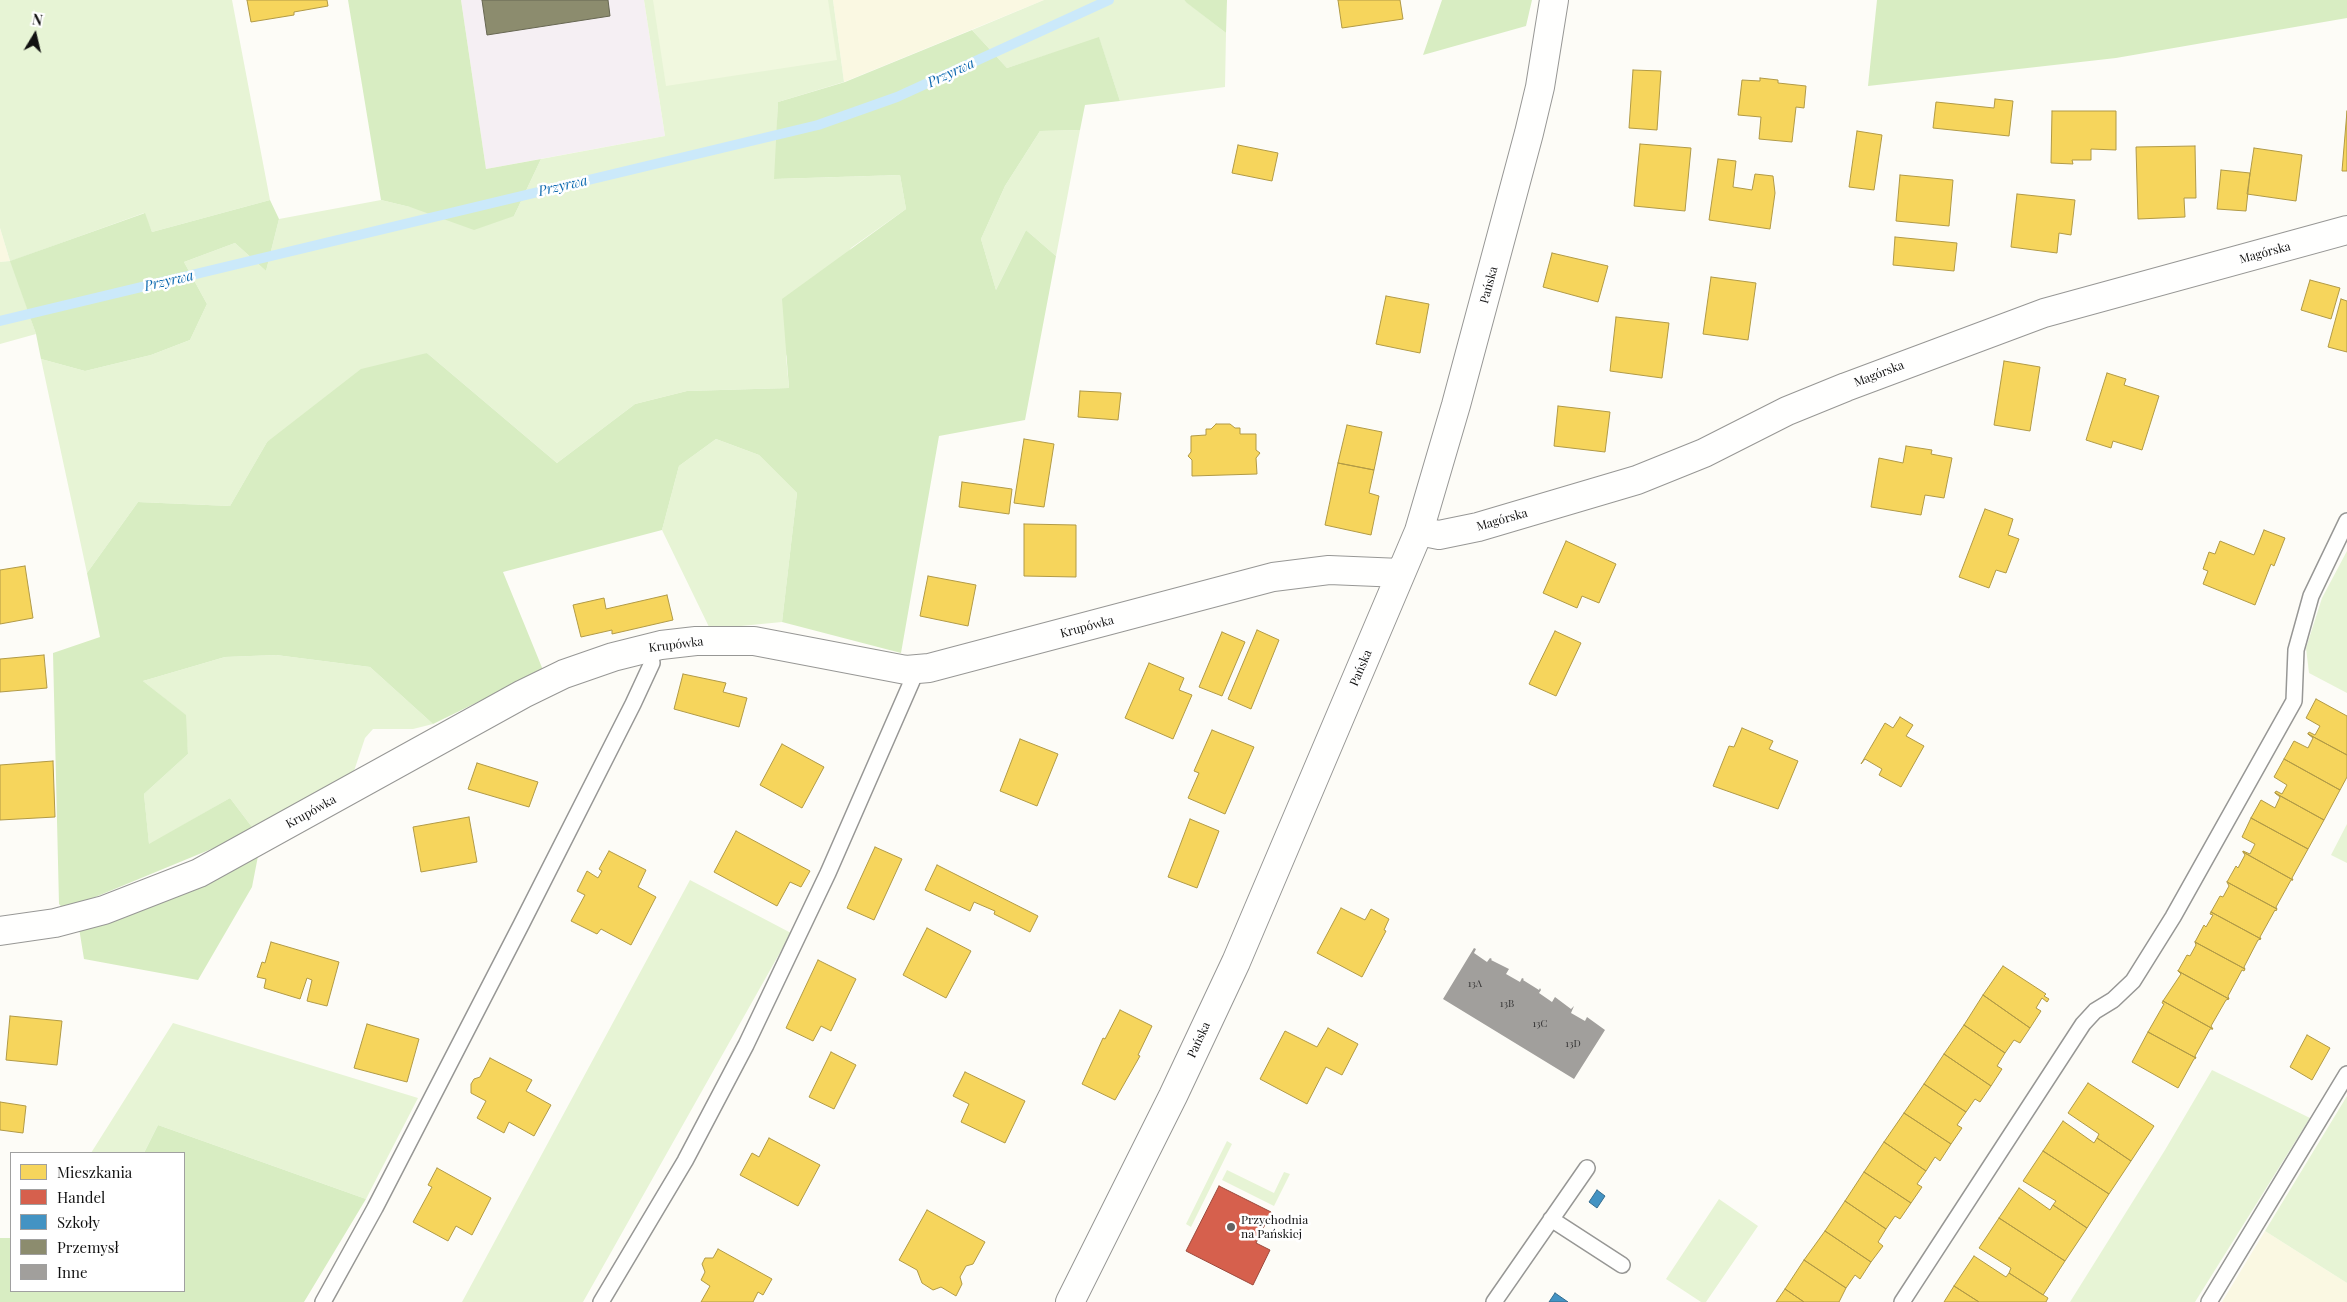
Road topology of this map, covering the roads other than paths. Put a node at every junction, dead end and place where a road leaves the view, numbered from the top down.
1 (1554, 0) edge
2 (2347, 230) edge
3 (2347, 521) edge
4 (1419, 531) junction
5 (1401, 573) junction
6 (649, 648) junction
7 (912, 669) junction
8 (0, 931) edge
9 (2347, 1074) edge
10 (1587, 1168) dead end
11 (1551, 1219) junction
12 (1622, 1264) dead end
13 (323, 1302) edge
14 (601, 1302) edge
15 (1070, 1302) edge
16 (1494, 1302) edge
17 (1902, 1302) edge
18 (2209, 1302) edge

1 - 4 street, Pańska
2 - 4 street, Magórska
3 - 17 lane
4 - 5 street, Pańska
5 - 7 street, Krupówka
5 - 15 street, Pańska
6 - 7 street, Krupówka
6 - 8 street, Krupówka
6 - 13 lane
7 - 14 lane
9 - 18 lane
10 - 11 lane
11 - 12 lane
11 - 16 lane

